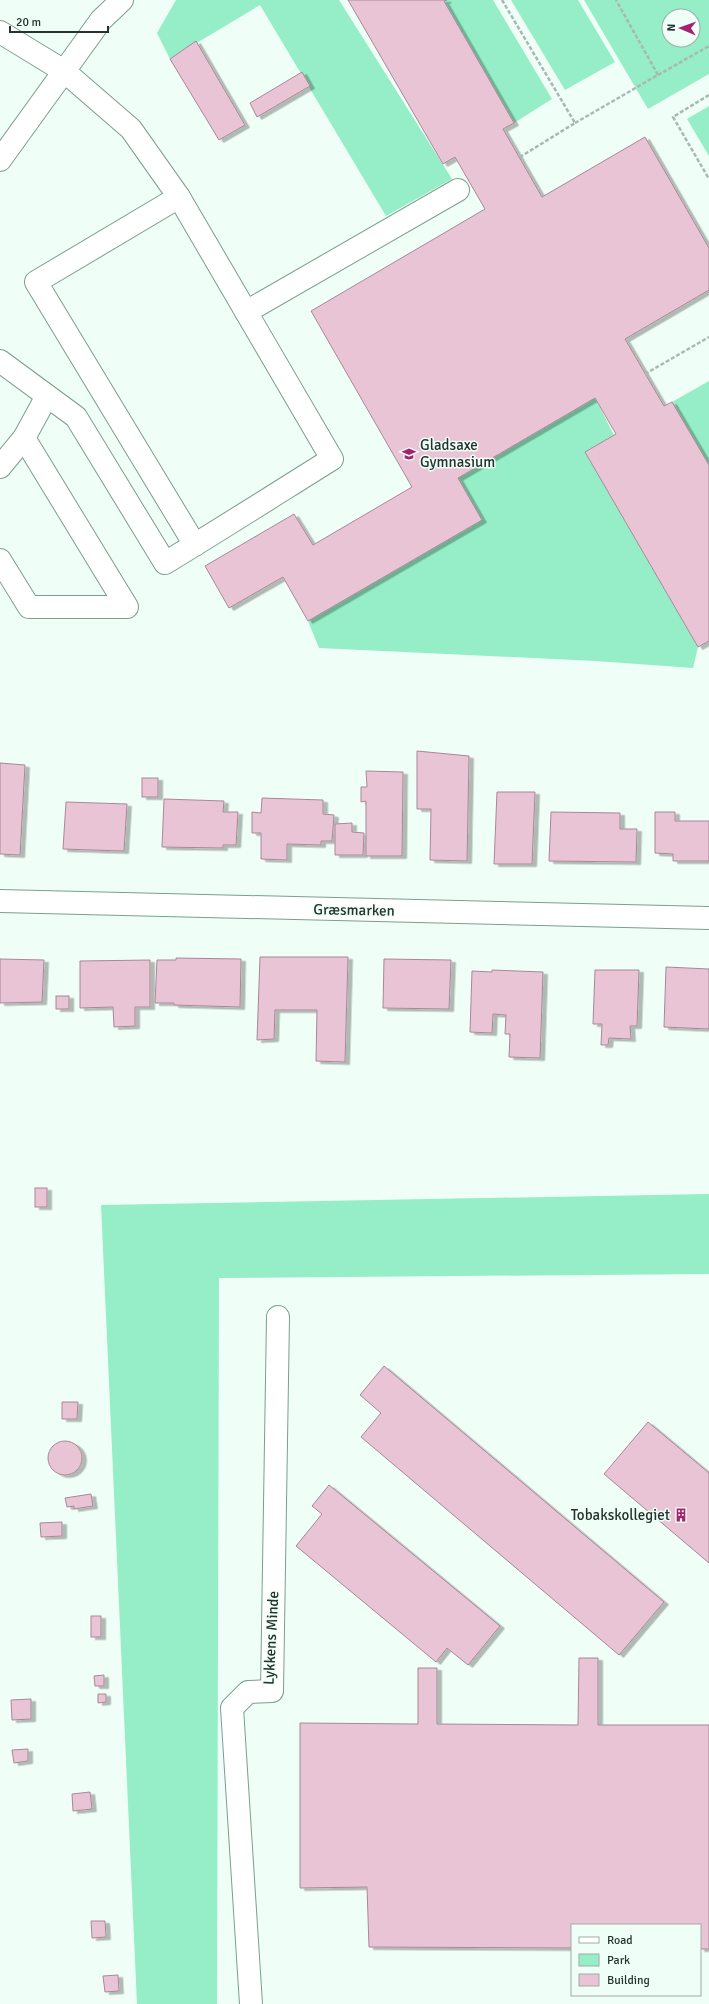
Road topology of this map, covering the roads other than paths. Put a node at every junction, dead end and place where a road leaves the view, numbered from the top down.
1 (122, 0) edge
2 (104, 10) edge
3 (0, 32) edge
4 (64, 72) junction
5 (0, 160) edge
6 (458, 190) dead end
7 (179, 197) junction
8 (246, 312) junction
9 (0, 361) edge
10 (47, 396) junction
11 (24, 438) junction
12 (0, 467) edge
13 (195, 545) junction
14 (0, 560) edge
15 (0, 901) edge
16 (709, 918) edge
17 (278, 1317) dead end
18 (251, 2004) edge

1 - 2 street
2 - 4 street
3 - 4 street
4 - 5 street
4 - 7 street
6 - 8 street
7 - 8 street
7 - 13 street
8 - 13 street
9 - 10 street
10 - 11 street
10 - 13 street
11 - 12 street
11 - 14 street
15 - 16 street, Græsmarken
17 - 18 street, Lykkens Minde

